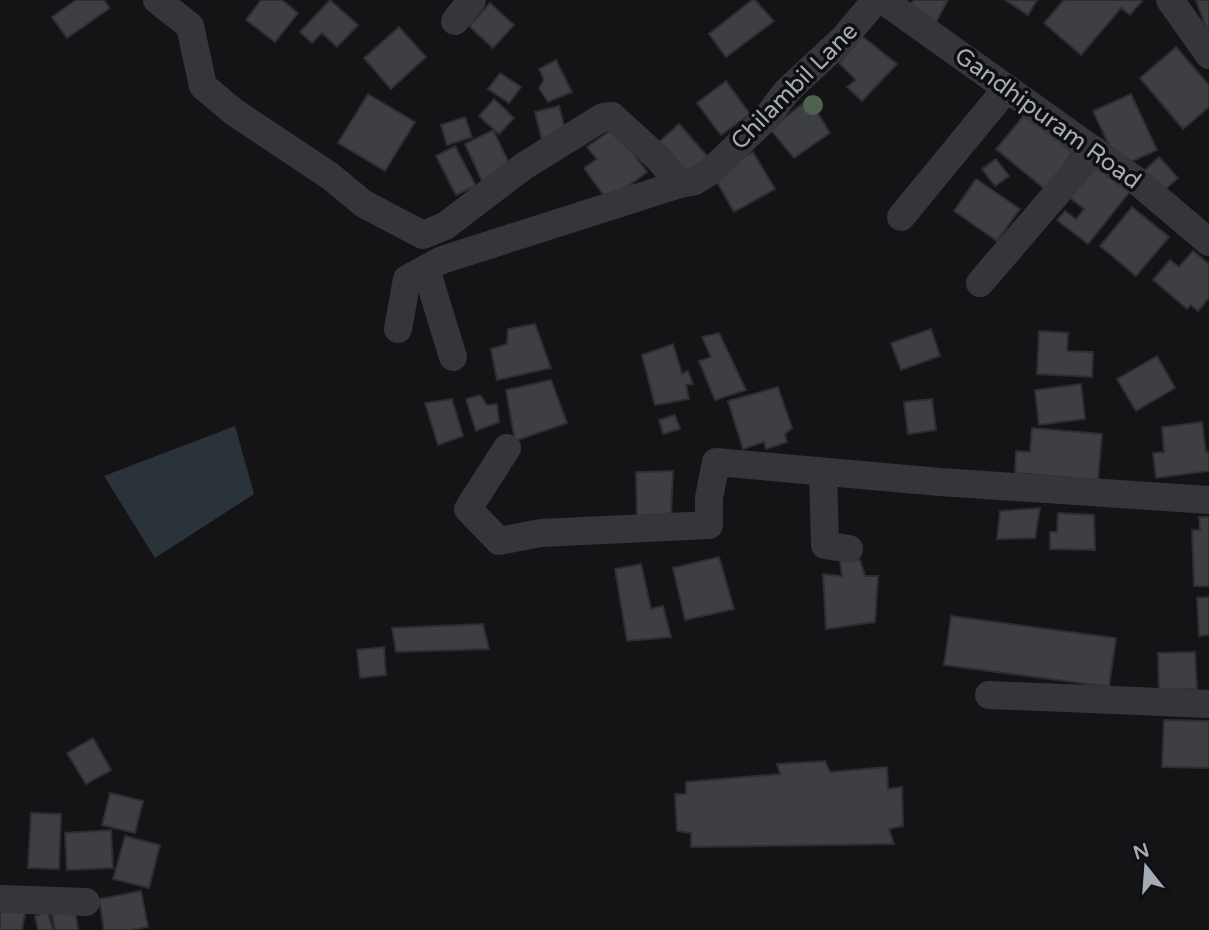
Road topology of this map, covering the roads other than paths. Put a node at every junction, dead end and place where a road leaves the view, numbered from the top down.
1 (157, 0) edge
2 (876, 0) edge
3 (883, 0) edge
4 (1170, 0) edge
5 (1209, 55) edge
6 (1007, 88) junction
7 (1094, 150) junction
8 (680, 184) junction
9 (901, 217) dead end
10 (435, 230) junction
11 (1209, 242) edge
12 (437, 264) junction
13 (980, 284) dead end
14 (398, 330) dead end
15 (453, 357) dead end
16 (507, 447) dead end
17 (822, 472) junction
18 (1209, 500) edge
19 (849, 549) dead end
20 (989, 695) dead end
21 (1209, 704) edge
22 (0, 899) edge
23 (86, 902) dead end

1 - 10 street
2 - 8 street, Chilambil Lane
3 - 6 street, Gandhipuram Road
4 - 5 street
6 - 7 street, Gandhipuram Road
6 - 9 street
7 - 11 street, Gandhipuram Road
7 - 13 street
8 - 10 street
8 - 12 street
10 - 12 street
12 - 14 street
12 - 15 street
16 - 17 street
17 - 18 street
17 - 19 street
20 - 21 street
22 - 23 street

